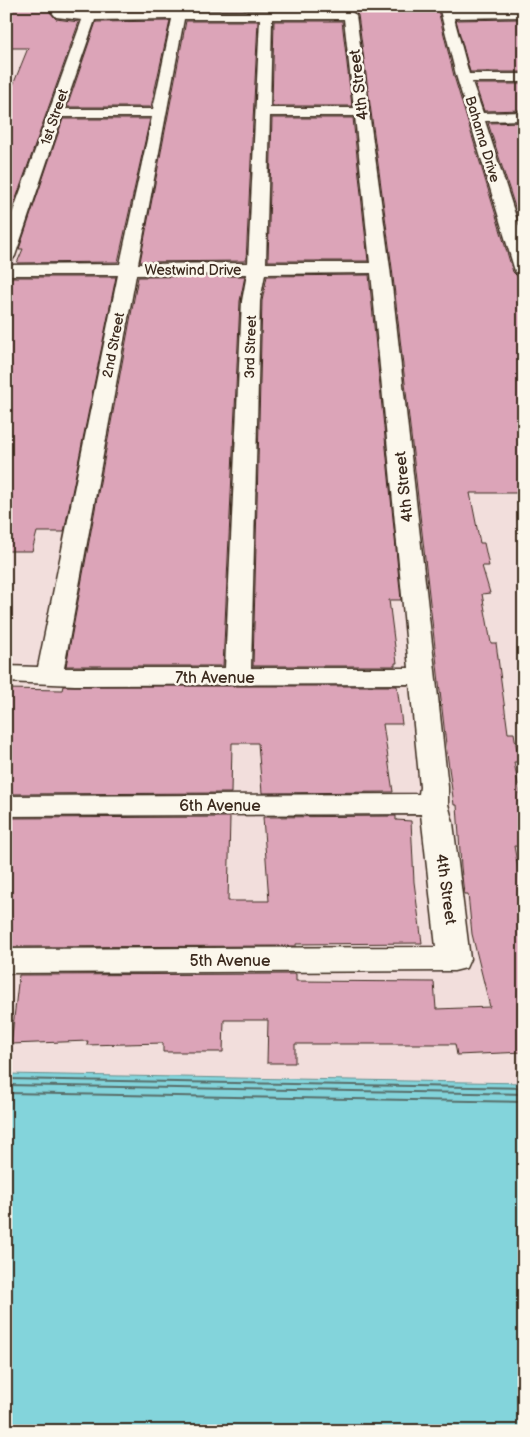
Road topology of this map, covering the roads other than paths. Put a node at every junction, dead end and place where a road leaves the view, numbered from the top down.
1 (58, 6) edge
2 (446, 10) edge
3 (524, 13) edge
4 (90, 15) junction
5 (179, 16) junction
6 (266, 16) junction
7 (464, 78) junction
8 (524, 78) edge
9 (262, 112) junction
10 (362, 112) junction
11 (55, 113) junction
12 (160, 113) junction
13 (524, 116) edge
14 (477, 117) junction
15 (6, 256) edge
16 (381, 268) junction
17 (524, 269) edge
18 (6, 270) edge
19 (129, 270) junction
20 (257, 270) junction
21 (6, 674) edge
22 (50, 675) junction
23 (423, 676) junction
24 (238, 677) junction
25 (433, 804) junction
26 (6, 806) edge
27 (454, 959) joint
28 (6, 961) edge

1 - 4 street
2 - 3 street
2 - 7 street, Bahama Drive
4 - 5 street
4 - 11 street, 1st Street
5 - 6 street
5 - 12 street, 2nd Street
6 - 9 street, 3rd Street
6 - 10 street, 4th Street
7 - 8 street
7 - 14 street, Bahama Drive
9 - 10 street
9 - 20 street, 3rd Street
10 - 16 street, 4th Street
11 - 12 street
11 - 15 street, 1st Street
12 - 19 street, 2nd Street
13 - 14 street
14 - 17 street, Bahama Drive
16 - 20 street, Westwind Drive
16 - 23 street, 4th Street
18 - 19 street, Westwind Drive
19 - 20 street, Westwind Drive
19 - 22 street, 2nd Street
20 - 24 street, 3rd Street
21 - 22 street, 7th Avenue
22 - 24 street, 7th Avenue
23 - 24 street, 7th Avenue
23 - 25 street, 4th Street
25 - 26 street, 6th Avenue
25 - 27 street, 4th Street
27 - 28 street, 5th Avenue

